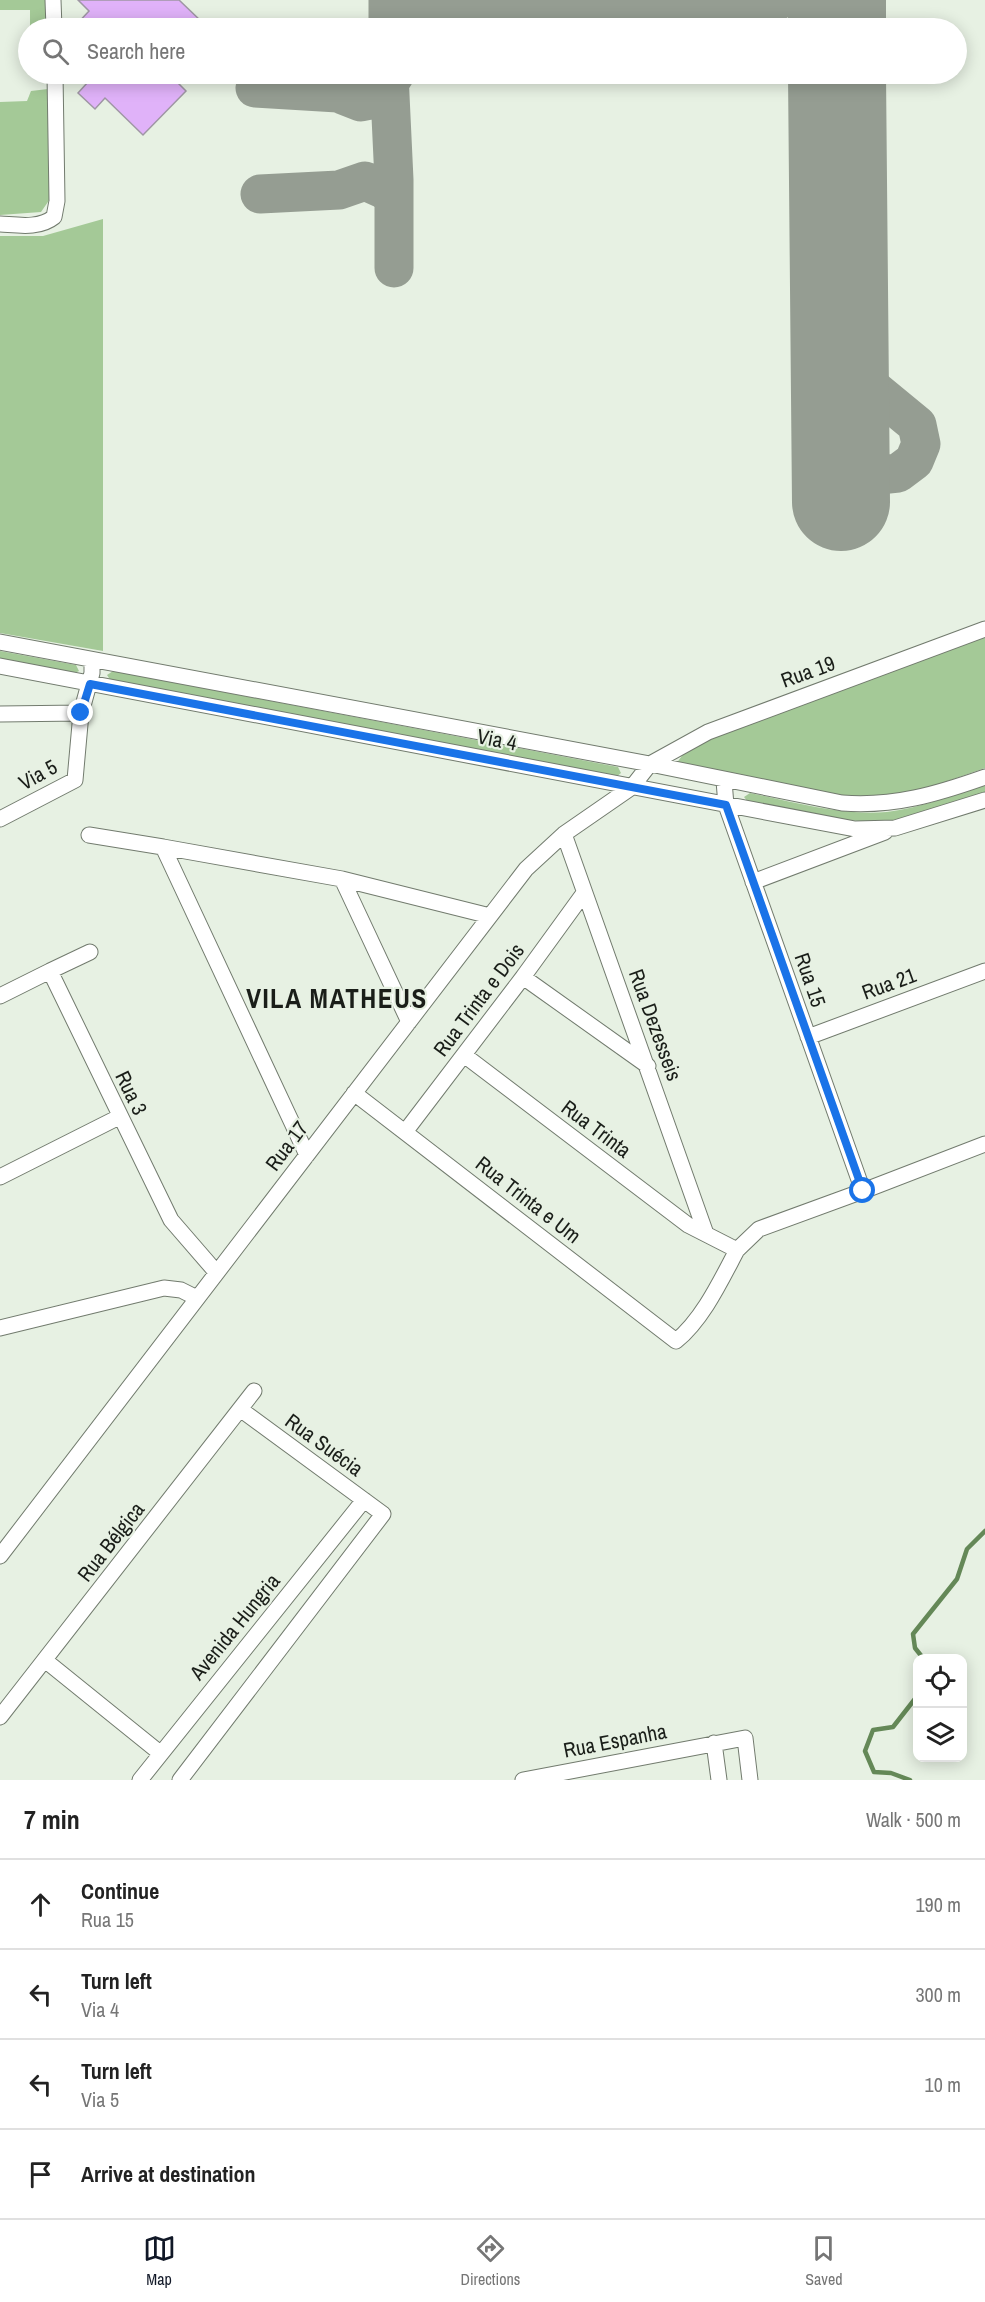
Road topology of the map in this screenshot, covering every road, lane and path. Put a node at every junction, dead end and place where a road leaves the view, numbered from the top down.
1 (53, 0) edge
2 (54, 18) edge
3 (55, 84) edge
4 (0, 224) edge
5 (985, 629) edge
6 (0, 642) edge
7 (92, 660) junction
8 (0, 666) edge
9 (90, 684) junction
10 (81, 713) junction
11 (0, 714) edge
12 (650, 764) junction
13 (985, 777) edge
14 (724, 781) junction
15 (632, 787) junction
16 (985, 800) edge
17 (726, 805) junction
18 (0, 819) edge
19 (895, 828) junction
20 (564, 834) junction
21 (89, 835) dead end
22 (163, 848) junction
23 (342, 879) junction
24 (753, 882) junction
25 (584, 893) junction
26 (490, 916) junction
27 (90, 952) dead end
28 (50, 971) junction
29 (985, 971) edge
30 (523, 977) junction
31 (0, 996) edge
32 (409, 1022) junction
33 (808, 1037) junction
34 (464, 1055) junction
35 (648, 1066) junction
36 (354, 1093) junction
37 (119, 1117) junction
38 (405, 1132) junction
39 (985, 1144) edge
40 (307, 1155) junction
41 (0, 1177) edge
42 (863, 1191) junction
43 (705, 1231) junction
44 (737, 1250) junction
45 (216, 1272) junction
46 (197, 1298) junction
47 (0, 1328) edge
48 (254, 1391) dead end
49 (240, 1409) junction
50 (364, 1500) junction
51 (0, 1556) edge
52 (46, 1661) junction
53 (0, 1717) edge
54 (714, 1743) junction
55 (160, 1753) junction
56 (140, 1780) edge
57 (180, 1780) edge
58 (523, 1780) edge
59 (719, 1780) edge
60 (750, 1780) edge

1 - 2 street
3 - 4 street
5 - 12 street, Rua 19
6 - 7 street, Via 4
7 - 9 street, Via 5
7 - 12 street, Via 4
8 - 9 street, Via 4
9 - 10 street, Via 5
9 - 15 street, Via 4
10 - 11 street
10 - 18 street, Via 5
12 - 14 street, Via 4
12 - 15 street, Rua 17
13 - 14 street, Via 4
14 - 17 street, Rua 15
15 - 17 street, Via 4
15 - 20 street, Rua 17
16 - 19 street, Via 4
17 - 19 street, Via 4
17 - 24 street, Rua 15
19 - 24 street
20 - 25 street, Rua Dezesseis
20 - 26 street, Rua 17
21 - 22 street
22 - 23 street
22 - 40 street
23 - 26 street
23 - 32 street
24 - 33 street, Rua 15
25 - 30 street, Rua Trinta e Dois
25 - 35 street, Rua Dezesseis
26 - 32 street, Rua 17
27 - 28 street
28 - 31 street
28 - 37 street, Rua 3
29 - 33 street, Rua 21
30 - 34 street, Rua Trinta e Dois
30 - 35 street
32 - 36 street, Rua 17
33 - 42 street, Rua 15
34 - 38 street, Rua Trinta e Dois
34 - 43 street, Rua Trinta
35 - 43 street, Rua Dezesseis
36 - 38 street, Rua Trinta e Um
36 - 40 street, Rua 17
37 - 41 street
37 - 45 street, Rua 3
38 - 44 street, Rua Trinta e Um
39 - 42 street
40 - 45 street, Rua 17
42 - 44 street
43 - 44 street
45 - 46 street, Rua 17
46 - 47 street
46 - 51 street, Rua 17
48 - 49 street, Rua Bélgica
49 - 50 street, Rua Suécia
49 - 52 street, Rua Bélgica
50 - 55 street, Avenida Hungria
50 - 57 street, Rua Suécia
52 - 53 street, Rua Bélgica
52 - 55 street
54 - 58 street, Rua Espanha
54 - 59 street
54 - 60 street, Rua Espanha
55 - 56 street, Avenida Hungria

